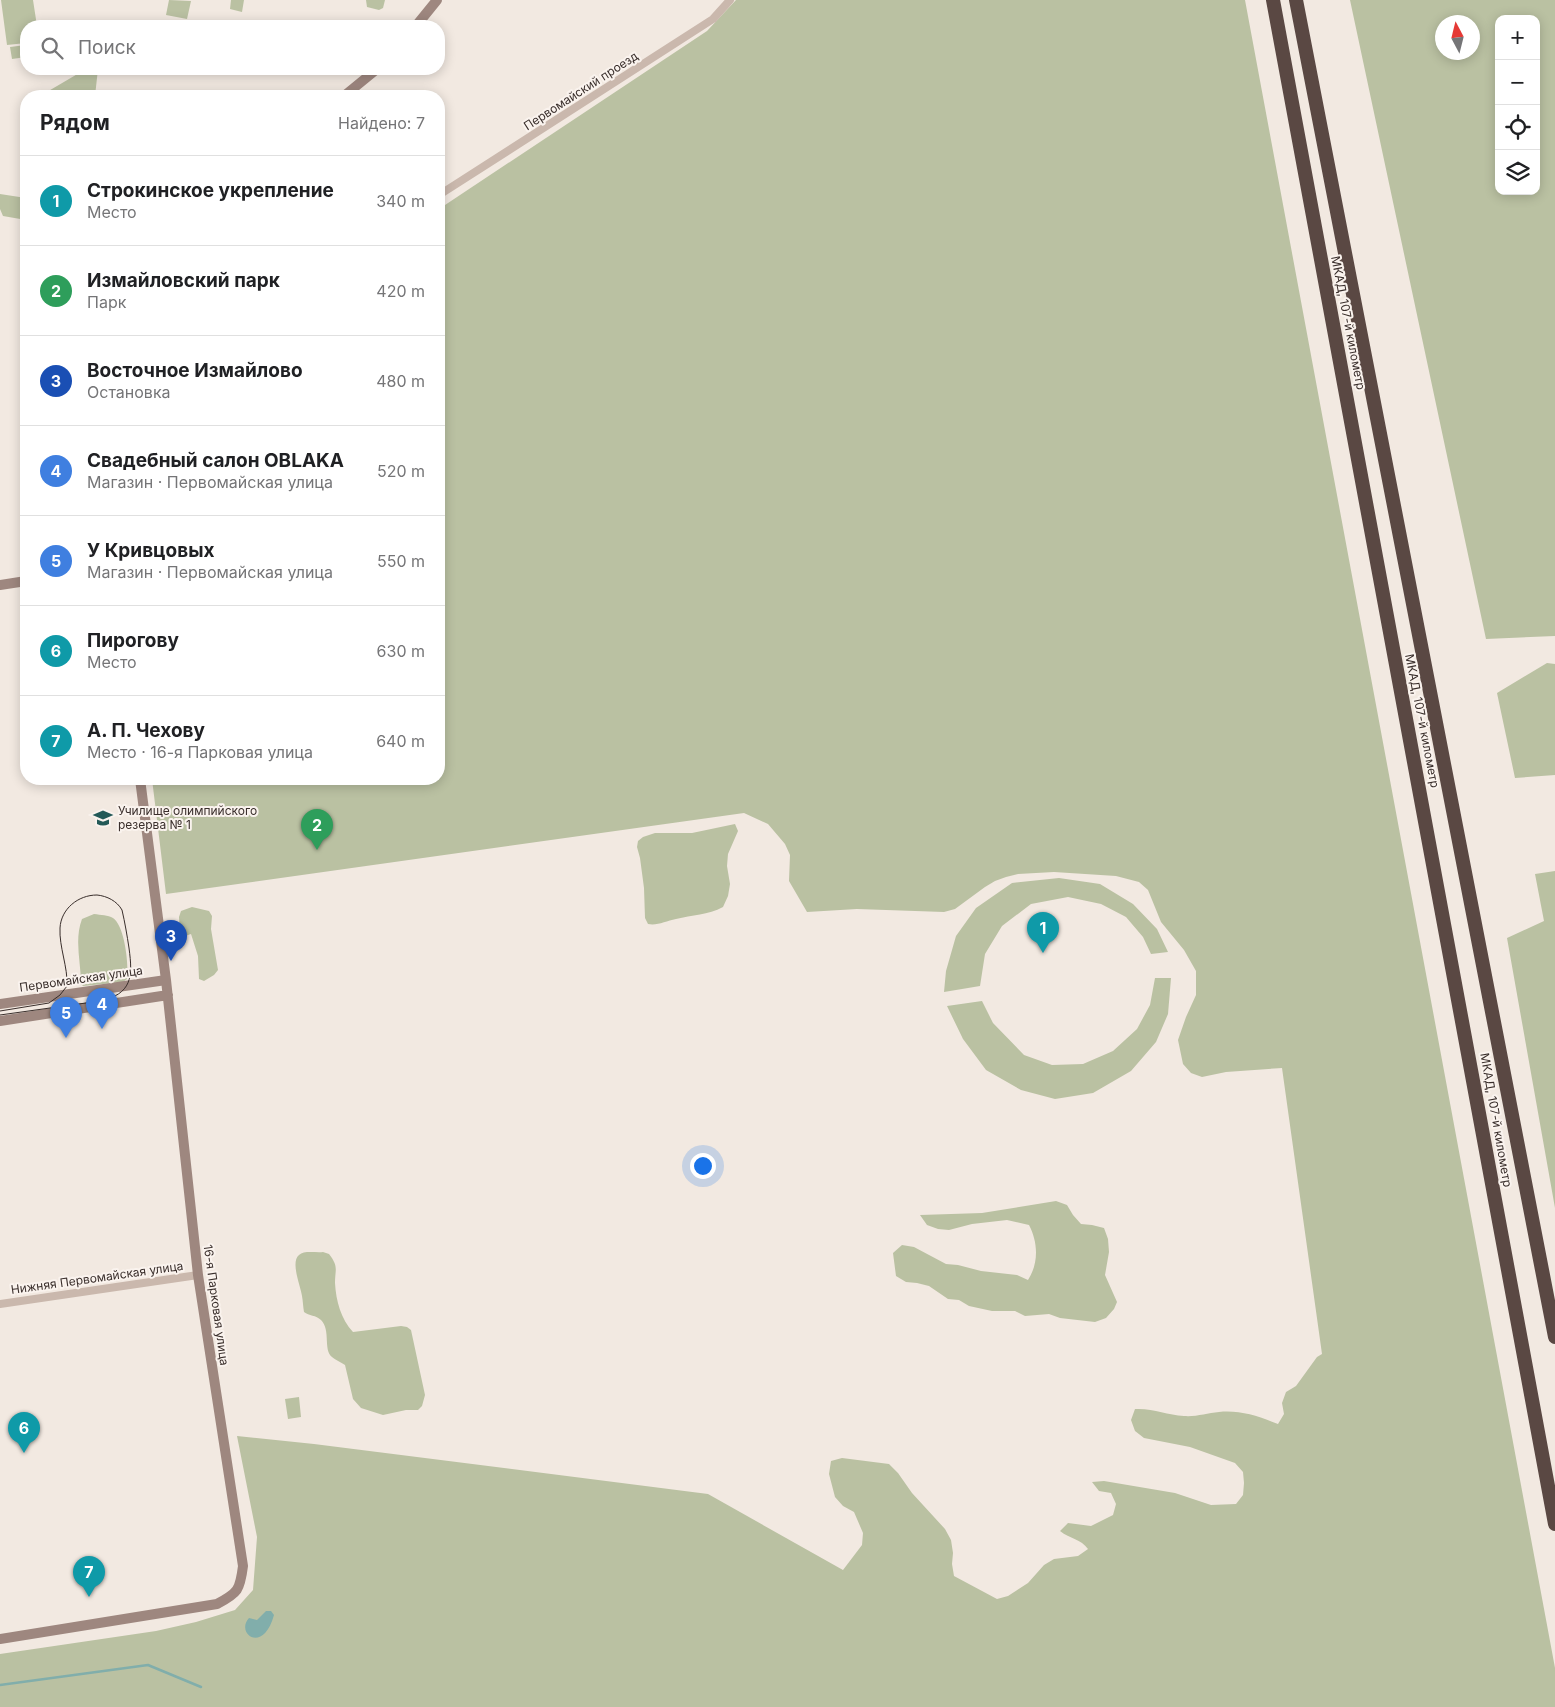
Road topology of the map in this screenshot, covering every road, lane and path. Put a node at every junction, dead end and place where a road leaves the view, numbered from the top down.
1 (437, 0) edge
2 (730, 0) edge
3 (1273, 0) edge
4 (1296, 0) edge
5 (421, 20) edge
6 (370, 75) edge
7 (351, 90) edge
8 (445, 191) edge
9 (20, 582) edge
10 (0, 585) edge
11 (141, 785) edge
12 (166, 980) junction
13 (168, 995) junction
14 (0, 1004) edge
15 (0, 1021) edge
16 (198, 1275) junction
17 (0, 1304) edge
18 (1555, 1337) edge
19 (1555, 1524) edge
20 (0, 1639) edge

1 - 5 main road
2 - 8 street, Первомайский проезд
3 - 19 highway, МКАД, 107-й километр
4 - 18 highway, МКАД, 107-й километр
6 - 7 main road
9 - 10 main road
11 - 12 main road, 16-я Парковая улица
12 - 13 main road, 16-я Парковая улица
12 - 14 main road, Первомайская улица
13 - 15 main road
13 - 16 main road, 16-я Парковая улица
16 - 17 street, Нижняя Первомайская улица
16 - 20 main road, 16-я Парковая улица

